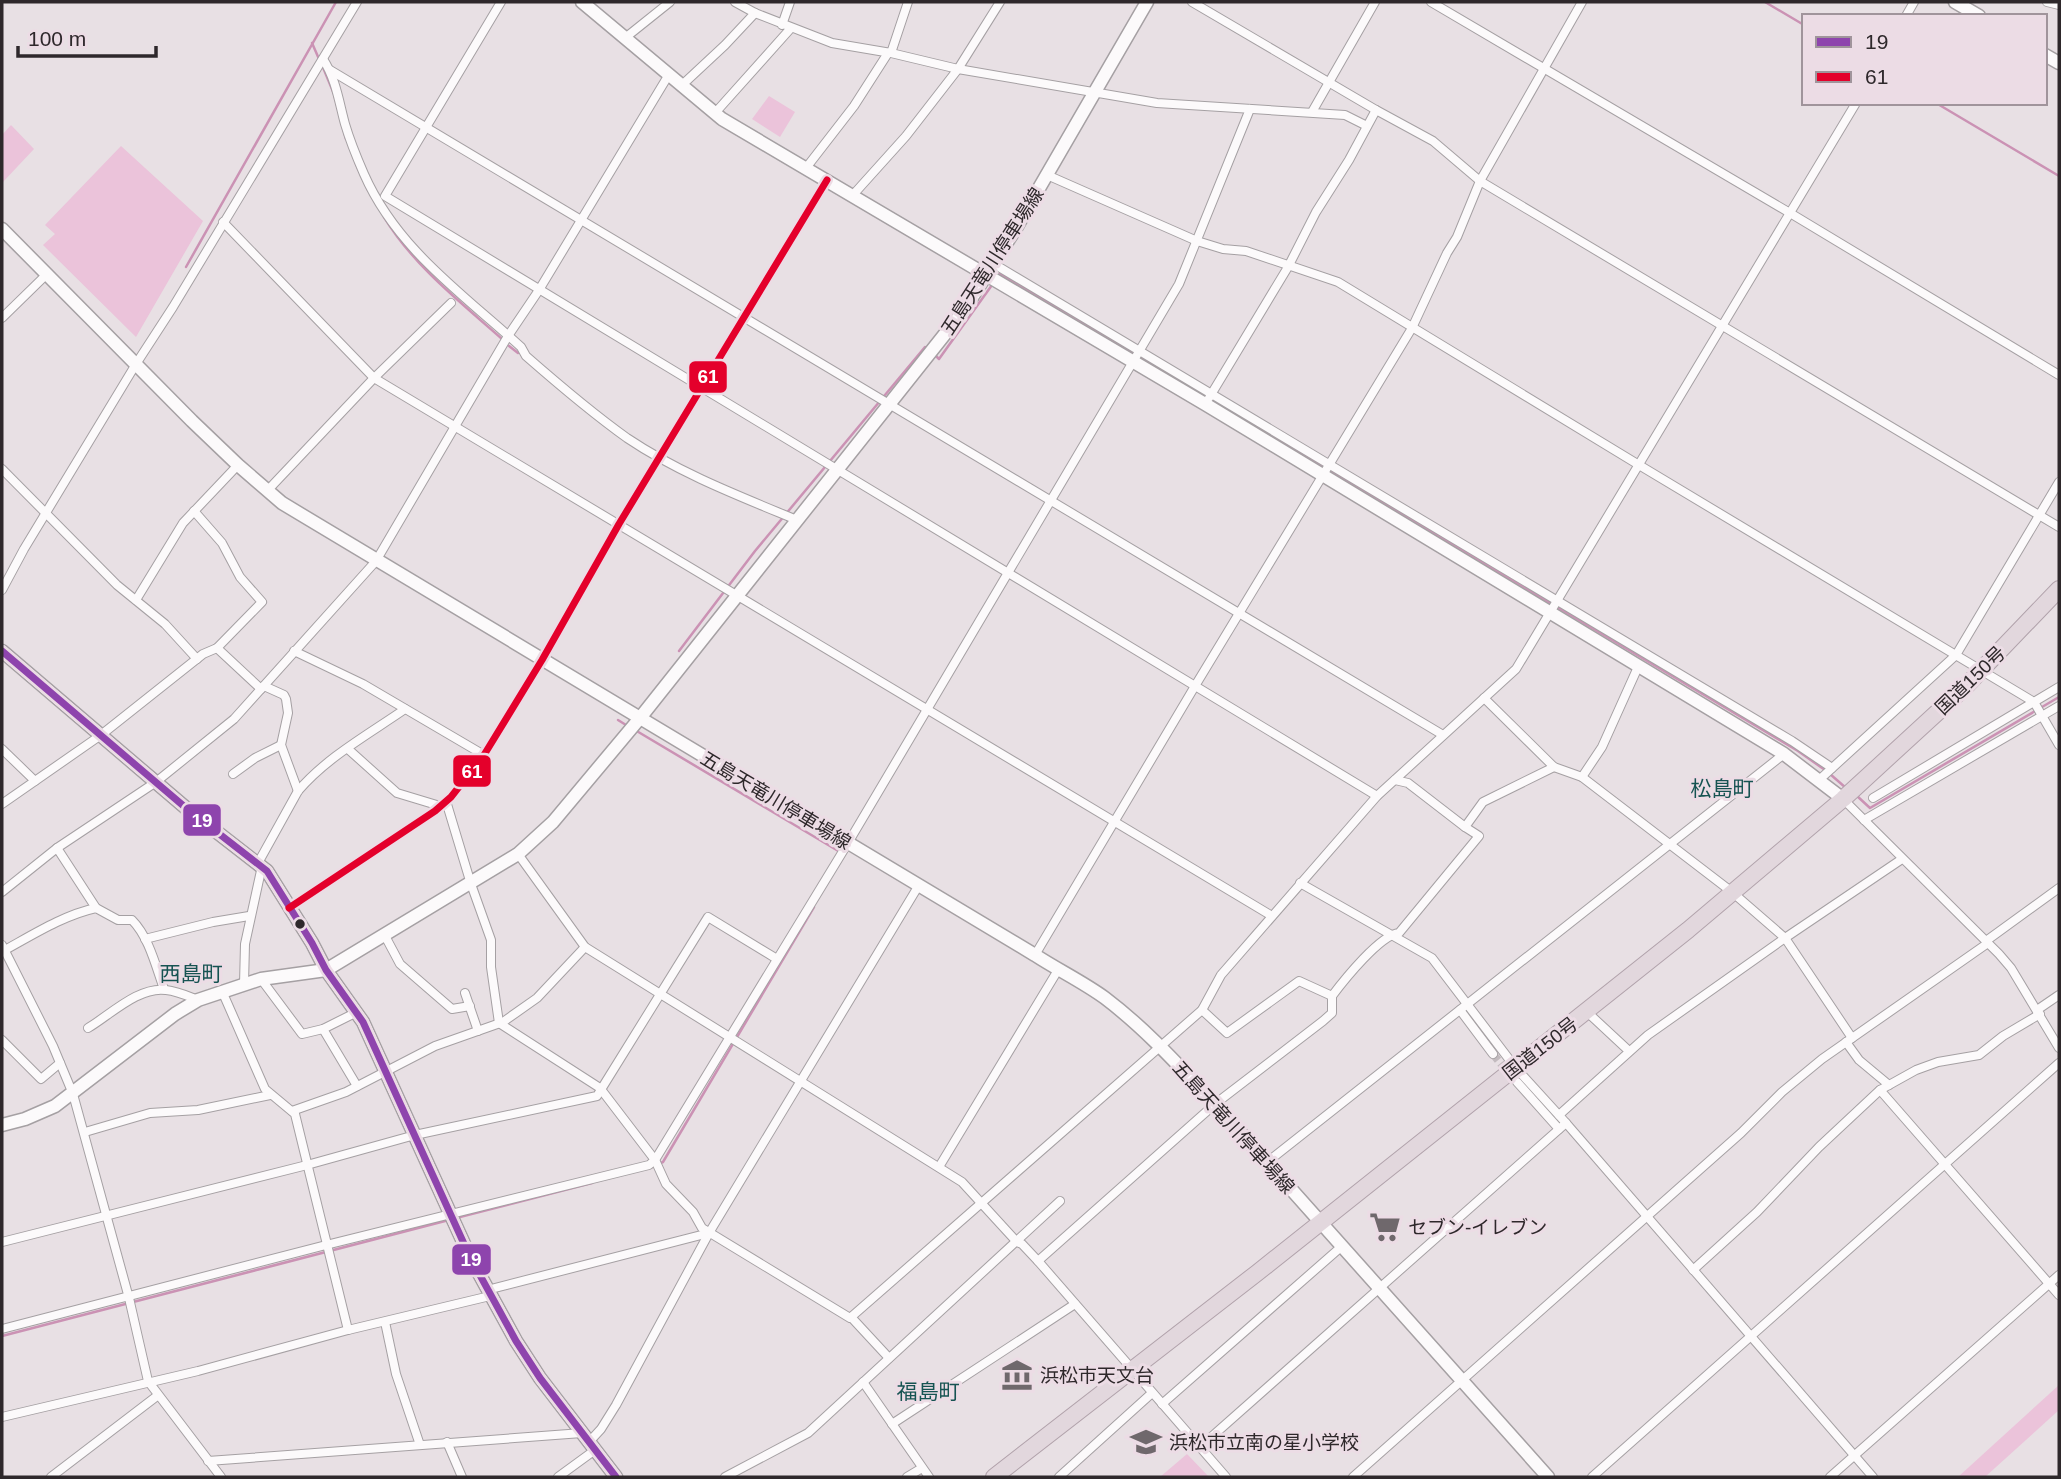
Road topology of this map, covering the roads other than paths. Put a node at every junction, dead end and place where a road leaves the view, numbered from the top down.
1 (357, 2) edge
2 (501, 2) edge
3 (582, 2) edge
4 (670, 2) edge
5 (735, 2) edge
6 (790, 2) edge
7 (908, 2) edge
8 (1000, 2) edge
9 (1147, 2) edge
10 (1192, 2) edge
11 (1375, 2) edge
12 (1431, 2) edge
13 (1582, 2) edge
14 (1955, 2) edge
15 (2047, 2) edge
16 (2059, 5) edge
17 (755, 13) junction
18 (1976, 14) edge
19 (787, 26) junction
20 (625, 38) junction
21 (889, 53) junction
22 (323, 60) junction
23 (1543, 68) junction
24 (958, 69) junction
25 (330, 70) junction
26 (668, 76) junction
27 (1328, 81) junction
28 (681, 86) junction
29 (1095, 91) junction
30 (1855, 105) edge
31 (1250, 109) junction
32 (1376, 110) junction
33 (1311, 112) junction
34 (715, 113) junction
35 (1367, 126) junction
36 (425, 128) junction
37 (806, 168) junction
38 (1047, 175) junction
39 (827, 180) junction
40 (1480, 181) junction
41 (852, 196) junction
42 (1790, 213) junction
43 (581, 221) junction
44 (223, 222) junction
45 (2, 229) edge
46 (1196, 241) junction
47 (1288, 267) junction
48 (991, 270) junction
49 (47, 274) junction
50 (539, 290) junction
51 (451, 303) dead end
52 (2, 317) edge
53 (744, 318) junction
54 (1722, 326) junction
55 (1412, 328) junction
56 (508, 335) junction
57 (1136, 357) junction
58 (136, 364) junction
59 (2059, 376) edge
60 (374, 378) junction
61 (703, 387) junction
62 (1208, 399) junction
63 (890, 405) junction
64 (455, 427) junction
65 (660, 458) junction
66 (238, 465) junction
67 (1639, 465) junction
68 (2, 469) edge
69 (838, 470) junction
70 (1325, 470) junction
71 (2059, 482) edge
72 (267, 491) junction
73 (1050, 501) junction
74 (194, 511) junction
75 (47, 512) junction
76 (2039, 515) junction
77 (797, 520) junction
78 (619, 524) junction
79 (2059, 527) edge
80 (376, 561) junction
81 (1007, 573) junction
82 (2059, 589) edge
83 (2, 590) edge
84 (738, 595) junction
85 (135, 600) junction
86 (1553, 606) junction
87 (1239, 615) junction
88 (217, 648) junction
89 (2, 651) edge
90 (294, 651) junction
91 (1956, 655) junction
92 (197, 659) junction
93 (542, 660) junction
94 (1638, 667) junction
95 (1982, 671) junction
96 (1195, 686) junction
97 (2059, 687) edge
98 (262, 688) junction
99 (1484, 698) junction
100 (2034, 702) junction
101 (2059, 706) edge
102 (926, 708) junction
103 (405, 709) junction
104 (2042, 716) junction
105 (640, 718) junction
106 (101, 735) junction
107 (1443, 735) junction
108 (281, 745) junction
109 (2059, 745) edge
110 (2, 749) edge
111 (348, 749) junction
112 (1784, 754) junction
113 (484, 755) junction
114 (1554, 766) junction
115 (1832, 768) junction
116 (233, 774) dead end
117 (1582, 777) junction
118 (1905, 778) junction
119 (1395, 780) junction
120 (1819, 780) junction
121 (35, 781) junction
122 (156, 782) junction
123 (298, 791) junction
124 (1912, 792) junction
125 (1377, 796) junction
126 (1873, 798) dead end
127 (1843, 799) junction
128 (2, 804) edge
129 (443, 804) junction
130 (1864, 820) junction
131 (1114, 821) junction
132 (1465, 827) junction
133 (848, 843) junction
134 (1670, 845) junction
135 (57, 848) junction
136 (518, 854) junction
137 (1902, 859) junction
138 (260, 864) junction
139 (1300, 883) junction
140 (471, 884) junction
141 (919, 885) junction
142 (2059, 888) edge
143 (2, 892) edge
144 (1732, 892) junction
145 (96, 908) junction
146 (289, 908) junction
147 (1272, 915) junction
148 (249, 916) junction
149 (384, 934) junction
150 (1393, 934) junction
151 (1785, 938) junction
152 (145, 939) junction
153 (1987, 942) junction
154 (585, 947) junction
155 (3, 948) edge
156 (1035, 955) junction
157 (777, 959) junction
158 (326, 970) junction
159 (1058, 970) junction
160 (261, 979) junction
161 (244, 984) junction
162 (164, 989) junction
163 (222, 991) junction
164 (465, 993) dead end
165 (659, 993) junction
166 (2059, 995) edge
167 (1332, 996) junction
168 (198, 1000) junction
169 (1468, 1005) junction
170 (470, 1006) junction
171 (1202, 1010) junction
172 (1460, 1010) junction
173 (357, 1012) junction
174 (1586, 1012) junction
175 (2039, 1012) junction
176 (499, 1023) junction
177 (88, 1028) dead end
178 (323, 1029) junction
179 (478, 1031) junction
180 (730, 1037) junction
181 (2, 1040) edge
182 (1849, 1040) junction
183 (1160, 1046) junction
184 (2059, 1048) edge
185 (6, 1050) edge
186 (1629, 1051) junction
187 (1493, 1054) tunnel mouth
188 (60, 1063) junction
189 (2059, 1063) edge
190 (385, 1070) junction
191 (1516, 1075) junction
192 (800, 1081) junction
193 (1889, 1085) junction
194 (357, 1086) junction
195 (600, 1088) junction
196 (1880, 1090) junction
197 (73, 1094) junction
198 (270, 1096) junction
199 (1215, 1104) junction
200 (292, 1111) junction
201 (1559, 1115) junction
202 (1566, 1122) junction
203 (2, 1125) edge
204 (1559, 1129) junction
205 (85, 1132) junction
206 (415, 1135) junction
207 (656, 1160) junction
208 (1266, 1163) junction
209 (307, 1165) junction
210 (1945, 1165) junction
211 (939, 1167) junction
212 (1060, 1201) dead end
213 (981, 1203) junction
214 (452, 1214) junction
215 (107, 1216) junction
216 (1647, 1216) junction
217 (1319, 1223) junction
218 (709, 1233) junction
219 (2, 1242) edge
220 (1017, 1242) junction
221 (326, 1245) junction
222 (1341, 1247) junction
223 (1038, 1261) junction
224 (1693, 1270) junction
225 (2059, 1275) edge
226 (2049, 1284) junction
227 (1378, 1287) junction
228 (489, 1293) junction
229 (2059, 1295) edge
230 (129, 1298) junction
231 (1075, 1304) junction
232 (851, 1317) junction
233 (384, 1322) junction
234 (2, 1329) edge
235 (348, 1330) junction
236 (1751, 1336) junction
237 (889, 1358) junction
238 (1132, 1369) junction
239 (1461, 1380) junction
240 (148, 1381) junction
241 (863, 1382) junction
242 (1152, 1393) junction
243 (157, 1396) junction
244 (1162, 1404) junction
245 (2, 1417) edge
246 (892, 1423) junction
247 (447, 1442) junction
248 (588, 1442) junction
249 (420, 1445) junction
250 (1200, 1447) junction
251 (1855, 1455) junction
252 (208, 1461) junction
253 (922, 1468) junction
254 (51, 1477) edge
255 (220, 1477) edge
256 (462, 1477) edge
257 (558, 1477) edge
258 (616, 1477) edge
259 (725, 1477) edge
260 (907, 1477) edge
261 (929, 1477) edge
262 (994, 1477) edge
263 (1059, 1477) edge
264 (1226, 1477) edge
265 (1353, 1477) edge
266 (1548, 1477) edge
267 (1591, 1477) edge
268 (1830, 1477) edge
269 (1873, 1477) edge

1 - 22 street
2 - 36 street
3 - 20 street
4 - 20 street
5 - 17 street
6 - 19 street
7 - 21 street
8 - 24 street
9 - 29 street, 五島天竜川停車場線
10 - 27 street
11 - 27 street
12 - 23 street
13 - 23 street
14 - 18 street
15 - 16 street
17 - 19 street
17 - 28 street
19 - 21 street
19 - 34 street
20 - 26 street
21 - 24 street
21 - 37 street
22 - 25 street
22 - 44 street
23 - 40 street
23 - 42 street
24 - 29 street
24 - 41 street
25 - 36 street
25 - 56 street
26 - 28 street
26 - 43 street
27 - 32 street
27 - 33 street
28 - 34 street
29 - 31 street
29 - 38 street, 五島天竜川停車場線
30 - 42 street
31 - 33 street
31 - 46 street
32 - 35 street
32 - 40 street
33 - 35 street
34 - 37 street
35 - 47 street
36 - 43 street
36 - 50 street
37 - 39 street
38 - 46 street
38 - 48 street, 五島天竜川停車場線
39 - 41 street
39 - 53 street
40 - 54 street
40 - 55 street
41 - 48 street
42 - 54 street
42 - 59 street
43 - 50 street
43 - 53 street
44 - 58 street
44 - 60 street
45 - 49 street
46 - 47 street
46 - 57 street
47 - 55 street
47 - 62 street
48 - 57 street
48 - 63 street, 五島天竜川停車場線
49 - 52 street
49 - 58 street
50 - 56 street
50 - 61 street
51 - 60 street
53 - 61 street
53 - 63 street
54 - 67 street
54 - 76 street
55 - 67 street
55 - 70 street
56 - 64 street
56 - 65 street
57 - 62 street
57 - 73 street
58 - 66 street
58 - 75 street
60 - 64 street
60 - 72 street
61 - 65 street
61 - 69 street
62 - 70 street
63 - 69 street, 五島天竜川停車場線
63 - 73 street
64 - 78 street
64 - 80 street
65 - 77 street
65 - 78 street
66 - 72 street
66 - 74 street
67 - 86 street
67 - 91 street
68 - 75 street
69 - 77 street, 五島天竜川停車場線
69 - 81 street
70 - 86 street
70 - 87 street
71 - 76 street
72 - 80 street
73 - 81 street
73 - 87 street
74 - 85 street
74 - 88 street
75 - 83 street
75 - 85 street
76 - 79 street
76 - 91 street
77 - 84 street, 五島天竜川停車場線
78 - 84 street
78 - 93 street
80 - 90 street
80 - 93 street
81 - 96 street
81 - 102 street
82 - 95 highway, 国道150号
84 - 102 street
84 - 105 street, 五島天竜川停車場線
85 - 92 street
86 - 94 street
86 - 99 street
86 - 115 street
87 - 96 street
87 - 107 street
88 - 92 street
88 - 98 street
89 - 106 street
90 - 98 street
90 - 103 street
91 - 95 street
91 - 115 street
92 - 106 street
93 - 105 street
93 - 113 street
94 - 112 street
94 - 117 street
95 - 100 street
95 - 127 highway, 国道150号
96 - 125 street
96 - 131 street
97 - 100 street
98 - 108 street
98 - 122 street
99 - 107 street
99 - 114 street
100 - 104 street
100 - 118 street
101 - 104 street
102 - 131 street
102 - 133 street
103 - 111 street
103 - 113 street
104 - 109 street
104 - 124 street
105 - 133 street, 五島天竜川停車場線
105 - 136 street
106 - 121 street
106 - 122 street
107 - 119 street
108 - 116 street
108 - 123 street
110 - 121 street
111 - 123 street
111 - 129 street
112 - 120 street
112 - 134 street
113 - 129 street
114 - 117 street
114 - 132 street
115 - 120 street
117 - 134 street
118 - 124 street
118 - 126 street
119 - 125 street
119 - 132 street
120 - 127 street
121 - 128 street
122 - 135 street
122 - 138 street
123 - 138 street
124 - 130 street
125 - 139 street
127 - 130 street
127 - 144 highway, 国道150号
129 - 140 street
129 - 146 street
130 - 137 street
131 - 147 street
131 - 156 street
132 - 150 street
133 - 141 street, 五島天竜川停車場線
133 - 157 street
134 - 144 street
134 - 169 street
135 - 143 street
135 - 145 street
136 - 140 street
136 - 154 street
137 - 151 street
137 - 153 street
138 - 146 street
138 - 148 street
139 - 147 street
139 - 150 street
140 - 149 street
140 - 176 street
141 - 156 street, 五島天竜川停車場線
141 - 192 street
142 - 153 street
144 - 151 street
144 - 174 highway, 国道150号
145 - 152 street
145 - 155 street
146 - 158 street
147 - 171 street
148 - 152 street
148 - 161 street
149 - 158 street
149 - 170 street
150 - 167 street
150 - 169 street
151 - 182 street
151 - 186 street
152 - 162 street
153 - 175 street
153 - 182 street
154 - 165 street
154 - 176 street
155 - 188 street
156 - 159 street, 五島天竜川停車場線
157 - 165 street
157 - 180 street
158 - 160 street
158 - 173 street
159 - 183 street, 五島天竜川停車場線
159 - 211 street
160 - 161 street
160 - 178 street
161 - 163 street
162 - 168 street
162 - 177 street
163 - 168 street
163 - 198 street
164 - 170 street
165 - 180 street
165 - 195 street
166 - 175 street
167 - 171 street
167 - 199 street
168 - 197 street
169 - 172 street
169 - 191 street
170 - 179 street
171 - 183 street
172 - 187 street
172 - 208 street
173 - 178 street
173 - 190 street
174 - 186 street
174 - 191 highway, 国道150号
175 - 184 street
175 - 193 street
176 - 179 street
176 - 195 street
178 - 194 street
179 - 190 street
180 - 192 street
180 - 207 street
181 - 185 street
182 - 193 street
182 - 216 street
183 - 199 street, 五島天竜川停車場線
183 - 213 street
185 - 188 street
186 - 201 street
188 - 197 street
189 - 210 street
190 - 194 street
190 - 206 street
191 - 201 street
191 - 204 street
191 - 217 highway, 国道150号
192 - 211 street
192 - 218 street
193 - 196 street
194 - 200 street
195 - 206 street
195 - 207 street
196 - 210 street
196 - 224 street
197 - 203 street
197 - 205 street
198 - 200 street
198 - 205 street
199 - 208 street, 五島天竜川停車場線
199 - 223 street
200 - 209 street
201 - 202 street
202 - 204 street
202 - 216 street
204 - 227 street
205 - 215 street
206 - 209 street
206 - 214 street
207 - 214 street
207 - 218 street
208 - 217 street, 五島天竜川停車場線
209 - 215 street
209 - 221 street
210 - 226 street
210 - 236 street
211 - 213 street
212 - 220 street
213 - 220 street
213 - 232 street
214 - 221 street
214 - 228 street
215 - 219 street
215 - 230 street
216 - 224 street
216 - 239 street
217 - 222 street, 五島天竜川停車場線
217 - 238 highway, 国道150号
218 - 228 street
218 - 232 street
218 - 248 street
220 - 223 street
220 - 237 street
221 - 230 street
221 - 235 street
222 - 227 street, 五島天竜川停車場線
222 - 244 street
223 - 231 street
224 - 236 street
225 - 226 street
226 - 229 street
226 - 251 street
227 - 239 street, 五島天竜川停車場線
227 - 250 street
228 - 233 street
228 - 248 street
230 - 234 street
230 - 240 street
231 - 238 street
231 - 246 street
232 - 237 street
233 - 235 street
233 - 249 street
235 - 240 street
236 - 251 street
236 - 267 street
237 - 241 street
238 - 242 street
238 - 262 highway, 国道150号
239 - 265 street
239 - 266 street, 五島天竜川停車場線
240 - 243 street
240 - 245 street
241 - 246 street
241 - 259 street
242 - 244 street
242 - 263 street
243 - 252 street
243 - 254 street
244 - 250 street
246 - 253 street
247 - 248 street
247 - 249 street
247 - 256 street
248 - 257 street
248 - 258 street
249 - 252 street
250 - 264 street
251 - 268 street
251 - 269 street
252 - 255 street
253 - 260 street
253 - 261 street

